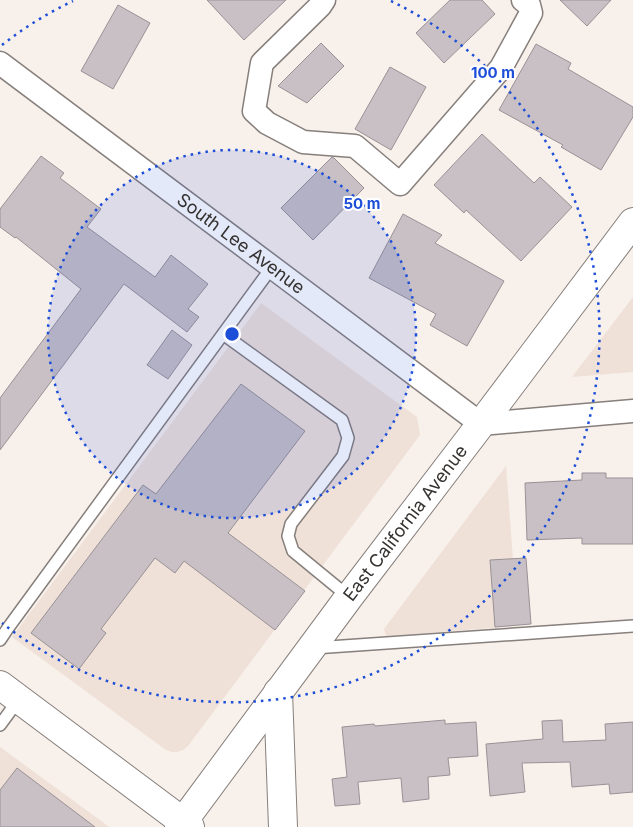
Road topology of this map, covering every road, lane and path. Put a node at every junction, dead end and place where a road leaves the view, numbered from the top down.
1 (324, 0) edge
2 (523, 0) edge
3 (0, 63) edge
4 (633, 222) edge
5 (272, 267) junction
6 (223, 334) junction
7 (633, 411) edge
8 (481, 424) junction
9 (349, 597) junction
10 (633, 626) edge
11 (0, 640) edge
12 (310, 648) junction
13 (9, 692) edge
14 (278, 692) junction
15 (0, 724) edge
16 (184, 825) edge
17 (283, 827) edge

1 - 2 street
3 - 5 street, South Lee Avenue
4 - 8 main road, East California Avenue
5 - 6 lane
5 - 8 street, South Lee Avenue
6 - 9 lane
6 - 11 lane
7 - 8 street
8 - 9 main road, East California Avenue
9 - 12 main road, East California Avenue
10 - 12 lane
12 - 14 main road, East California Avenue
13 - 15 lane
13 - 16 main road
14 - 16 main road, East California Avenue
14 - 17 main road

